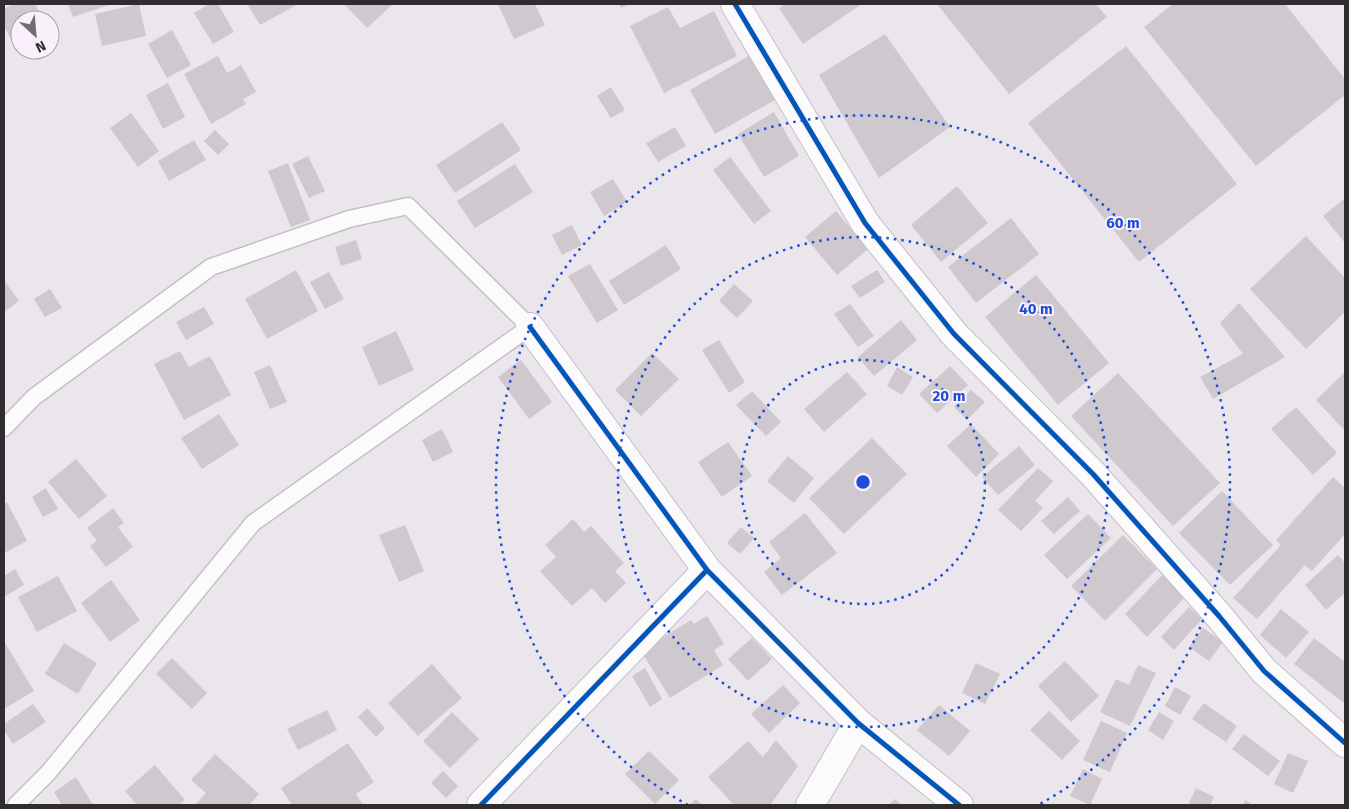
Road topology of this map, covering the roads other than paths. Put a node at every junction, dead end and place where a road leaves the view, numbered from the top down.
1 (735, 4) edge
2 (530, 327) junction
3 (4, 428) edge
4 (707, 570) junction
5 (858, 723) junction
6 (1345, 743) edge
7 (16, 805) edge
8 (481, 805) edge
9 (810, 805) edge
10 (959, 805) edge

1 - 6 street
2 - 3 lane
2 - 4 street
2 - 7 lane
4 - 5 street
4 - 8 street
5 - 9 street
5 - 10 street

